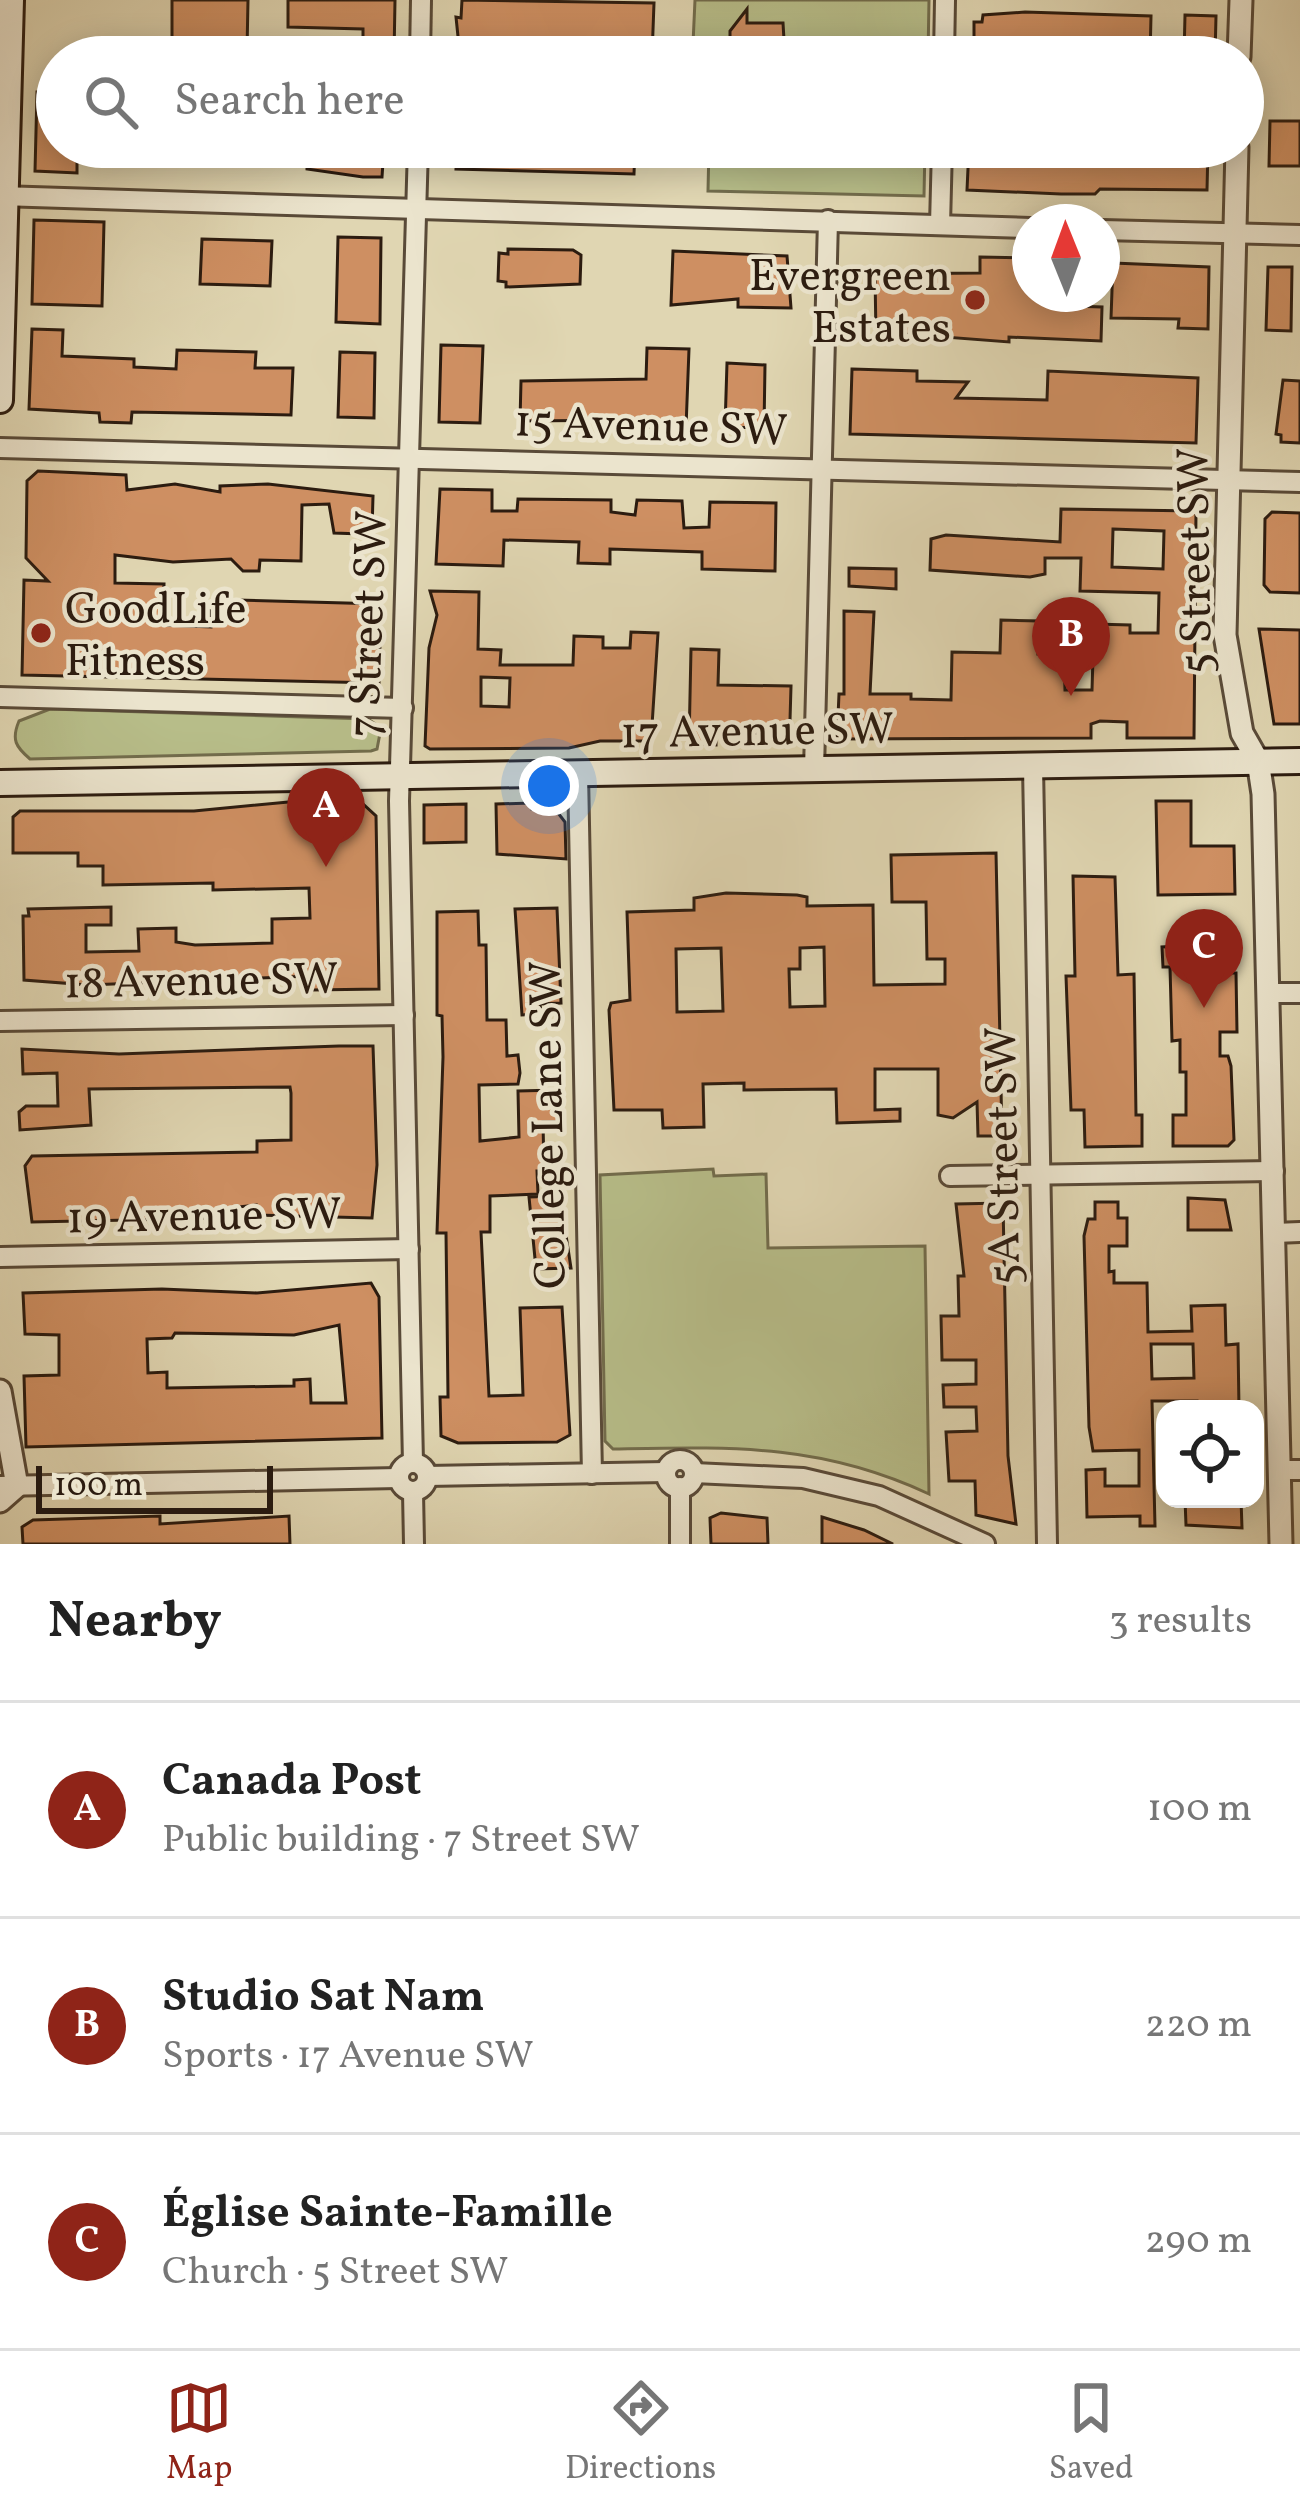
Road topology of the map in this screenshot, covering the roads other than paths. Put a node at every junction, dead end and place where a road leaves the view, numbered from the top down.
1 (11, 0) edge
2 (422, 0) edge
3 (945, 0) edge
4 (1240, 0) edge
5 (421, 36) edge
6 (944, 36) edge
7 (1239, 36) edge
8 (417, 168) edge
9 (941, 168) edge
10 (1236, 168) edge
11 (3, 196) edge
12 (416, 206) junction
13 (827, 220) junction
14 (940, 225) junction
15 (1012, 227) edge
16 (1120, 231) edge
17 (1234, 234) junction
18 (1300, 236) edge
19 (0, 400) edge
20 (0, 448) edge
21 (410, 456) junction
22 (821, 469) junction
23 (1227, 480) junction
24 (1300, 482) edge
25 (0, 697) edge
26 (403, 708) junction
27 (1258, 761) junction
28 (1300, 761) edge
29 (1033, 766) junction
30 (814, 770) junction
31 (578, 774) junction
32 (400, 777) junction
33 (0, 783) edge
34 (1271, 992) junction
35 (1300, 992) edge
36 (404, 1015) junction
37 (0, 1021) edge
38 (1274, 1171) junction
39 (1041, 1175) junction
40 (950, 1176) dead end
41 (1300, 1232) edge
42 (1275, 1233) junction
43 (409, 1249) junction
44 (0, 1257) edge
45 (0, 1391) edge
46 (1290, 1470) edge
47 (592, 1474) junction
48 (413, 1477) junction
49 (680, 1478) junction
50 (6, 1491) edge
51 (414, 1544) edge
52 (680, 1544) edge
53 (985, 1544) edge
54 (1047, 1544) edge
55 (1281, 1544) edge

1 - 11 main road
2 - 5 street
3 - 6 street
4 - 7 street
8 - 12 street, 7 Street SW
9 - 14 street
10 - 17 street, 5 Street SW
11 - 12 street
11 - 19 main road
12 - 13 street
12 - 21 street, 7 Street SW
13 - 14 street
13 - 22 street
14 - 15 street
16 - 17 street
17 - 18 street
17 - 23 street, 5 Street SW
20 - 21 street, 15 Avenue SW
21 - 22 street, 15 Avenue SW
21 - 26 street, 7 Street SW
22 - 23 street, 15 Avenue SW
22 - 30 street
23 - 24 street, 15 Avenue SW
23 - 27 street, 5 Street SW
25 - 26 street
26 - 32 street, 7 Street SW
27 - 28 main road, 17 Avenue SW
27 - 29 main road, 17 Avenue SW
27 - 34 street, 5 Street SW
29 - 30 main road, 17 Avenue SW
29 - 39 street, 5A Street SW
30 - 31 main road, 17 Avenue SW
31 - 32 main road, 17 Avenue SW
31 - 47 street, College Lane SW
32 - 33 main road, 17 Avenue SW
32 - 36 street, 7 Street SW
34 - 35 street
34 - 38 street, 5 Street SW
36 - 37 street, 18 Avenue SW
36 - 43 street, 7 Street SW
38 - 39 street
38 - 42 street, 5 Street SW
39 - 40 street
39 - 54 street, 5A Street SW
41 - 42 street
42 - 46 street, 5 Street SW
43 - 44 street, 19 Avenue SW
43 - 48 street, 7 Street SW
45 - 50 street
46 - 55 street, 5 Street SW
47 - 48 street
47 - 49 street
48 - 50 street
48 - 51 street, 7 Street SW
49 - 52 street
49 - 53 street

